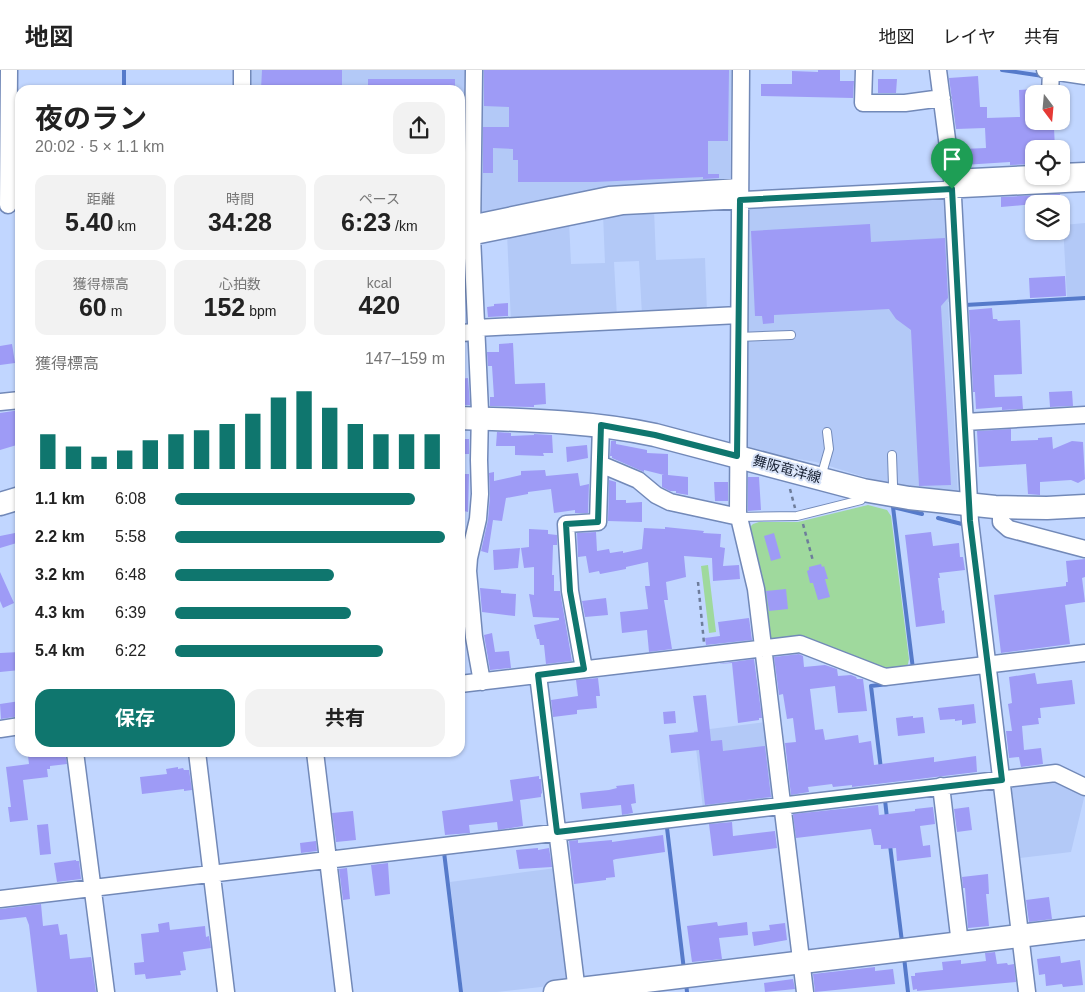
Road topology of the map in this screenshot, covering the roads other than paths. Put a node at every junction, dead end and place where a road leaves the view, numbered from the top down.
1 (9, 70) edge
2 (242, 70) edge
3 (474, 70) edge
4 (741, 70) edge
5 (864, 70) edge
6 (938, 70) edge
7 (1048, 70) edge
8 (1085, 76) edge
9 (242, 85) edge
10 (1049, 85) edge
11 (942, 98) junction
12 (1085, 171) edge
13 (1070, 172) edge
14 (1025, 175) edge
15 (952, 183) junction
16 (1085, 183) edge
17 (740, 194) junction
18 (9, 206) edge
19 (466, 231) edge
20 (739, 314) junction
21 (471, 331) edge
22 (791, 335) dead end
23 (738, 337) junction
24 (15, 400) edge
25 (0, 402) edge
26 (1085, 415) edge
27 (470, 418) edge
28 (965, 422) junction
29 (601, 425) junction
30 (828, 432) dead end
31 (892, 455) dead end
32 (737, 456) junction
33 (600, 464) junction
34 (821, 478) junction
35 (863, 490) junction
36 (892, 495) junction
37 (15, 500) edge
38 (0, 504) edge
39 (969, 506) junction
40 (1085, 506) edge
41 (1001, 508) junction
42 (739, 517) junction
43 (1085, 549) edge
44 (465, 556) edge
45 (465, 565) edge
46 (763, 648) junction
47 (1085, 653) edge
48 (988, 665) junction
49 (584, 669) junction
50 (538, 675) junction
51 (482, 682) junction
52 (465, 684) edge
53 (15, 727) edge
54 (0, 729) edge
55 (76, 757) edge
56 (198, 757) edge
57 (316, 757) edge
58 (1002, 780) junction
59 (941, 786) junction
60 (1085, 787) edge
61 (782, 806) junction
62 (557, 832) junction
63 (328, 860) junction
64 (212, 874) junction
65 (92, 888) junction
66 (0, 899) edge
67 (1085, 928) edge
68 (1021, 936) junction
69 (960, 944) junction
70 (801, 962) junction
71 (569, 991) edge
72 (106, 992) edge
73 (226, 992) edge
74 (344, 992) edge
75 (804, 992) edge
76 (1027, 992) edge

1 - 18 street
2 - 9 street
3 - 19 street
4 - 17 street
5 - 11 street
6 - 11 street
7 - 8 street
7 - 10 street
11 - 15 street
12 - 13 street
14 - 15 street
15 - 16 street
15 - 17 street
15 - 28 street
17 - 19 street
17 - 20 street
19 - 21 street
20 - 21 street
20 - 23 street
21 - 27 street
22 - 23 lane
23 - 32 street
24 - 25 street
26 - 28 street
27 - 29 main road, 舞阪竜洋線
27 - 44 street
28 - 39 street
29 - 32 main road, 舞阪竜洋線
29 - 33 street
30 - 34 lane
31 - 36 lane
32 - 34 main road, 舞阪竜洋線
32 - 42 street
33 - 42 street
33 - 49 street
34 - 35 main road, 舞阪竜洋線
35 - 36 main road, 舞阪竜洋線
35 - 42 lane
36 - 39 main road, 舞阪竜洋線
37 - 38 main road
39 - 41 main road, 舞阪竜洋線
39 - 48 street
40 - 41 main road, 舞阪竜洋線
41 - 43 street
42 - 46 street
45 - 51 street
46 - 48 street
46 - 49 street
46 - 61 street
47 - 48 street
48 - 58 street
49 - 50 street
50 - 51 street
50 - 62 street
51 - 52 street
53 - 54 street
55 - 65 street
56 - 64 street
57 - 63 street
58 - 59 street
58 - 60 street
58 - 68 street
59 - 61 street
59 - 69 street
61 - 62 street
61 - 70 street
62 - 63 street
62 - 71 street
63 - 64 street
63 - 74 street
64 - 65 street
64 - 73 street
65 - 66 street
65 - 72 street
67 - 68 main road
68 - 69 main road
68 - 76 street
69 - 70 main road
70 - 71 main road
70 - 75 street

